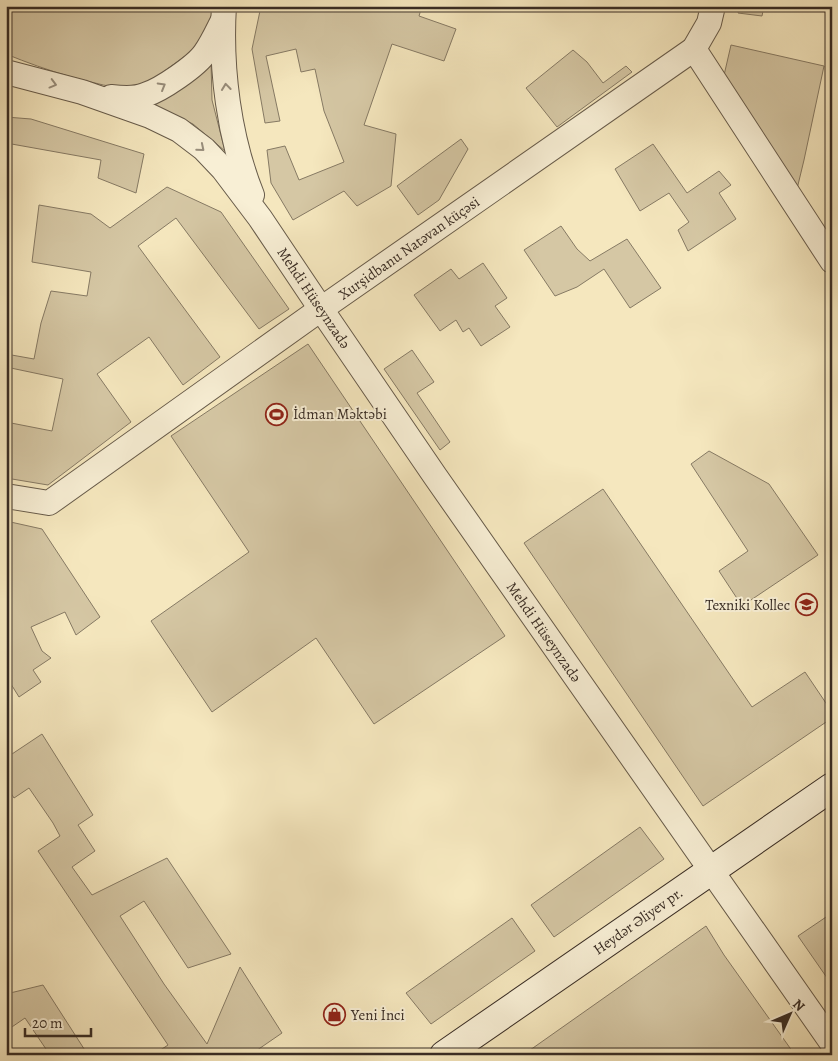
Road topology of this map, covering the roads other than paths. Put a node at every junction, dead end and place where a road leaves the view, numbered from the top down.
1 (713, 6) edge
2 (223, 14) edge
3 (694, 49) junction
4 (8, 72) edge
5 (82, 92) junction
6 (260, 218) junction
7 (832, 261) edge
8 (321, 310) junction
9 (6, 496) edge
10 (832, 787) edge
11 (711, 871) junction
12 (832, 1043) edge
13 (444, 1055) edge

1 - 3 street, Xurşidbanu Natəvan küçəsi
5 -> 2 street
6 -> 2 street
3 - 7 street
3 - 8 street, Xurşidbanu Natəvan küçəsi
4 -> 5 street
5 -> 6 street
6 - 8 street, Mehdi Hüseynzadə
8 - 9 street, Xurşidbanu Natəvan küçəsi
8 - 11 street, Mehdi Hüseynzadə
10 - 11 main road, Heydər Əliyev pr.
11 - 12 street, Mehdi Hüseynzadə
11 - 13 main road, Heydər Əliyev pr.

